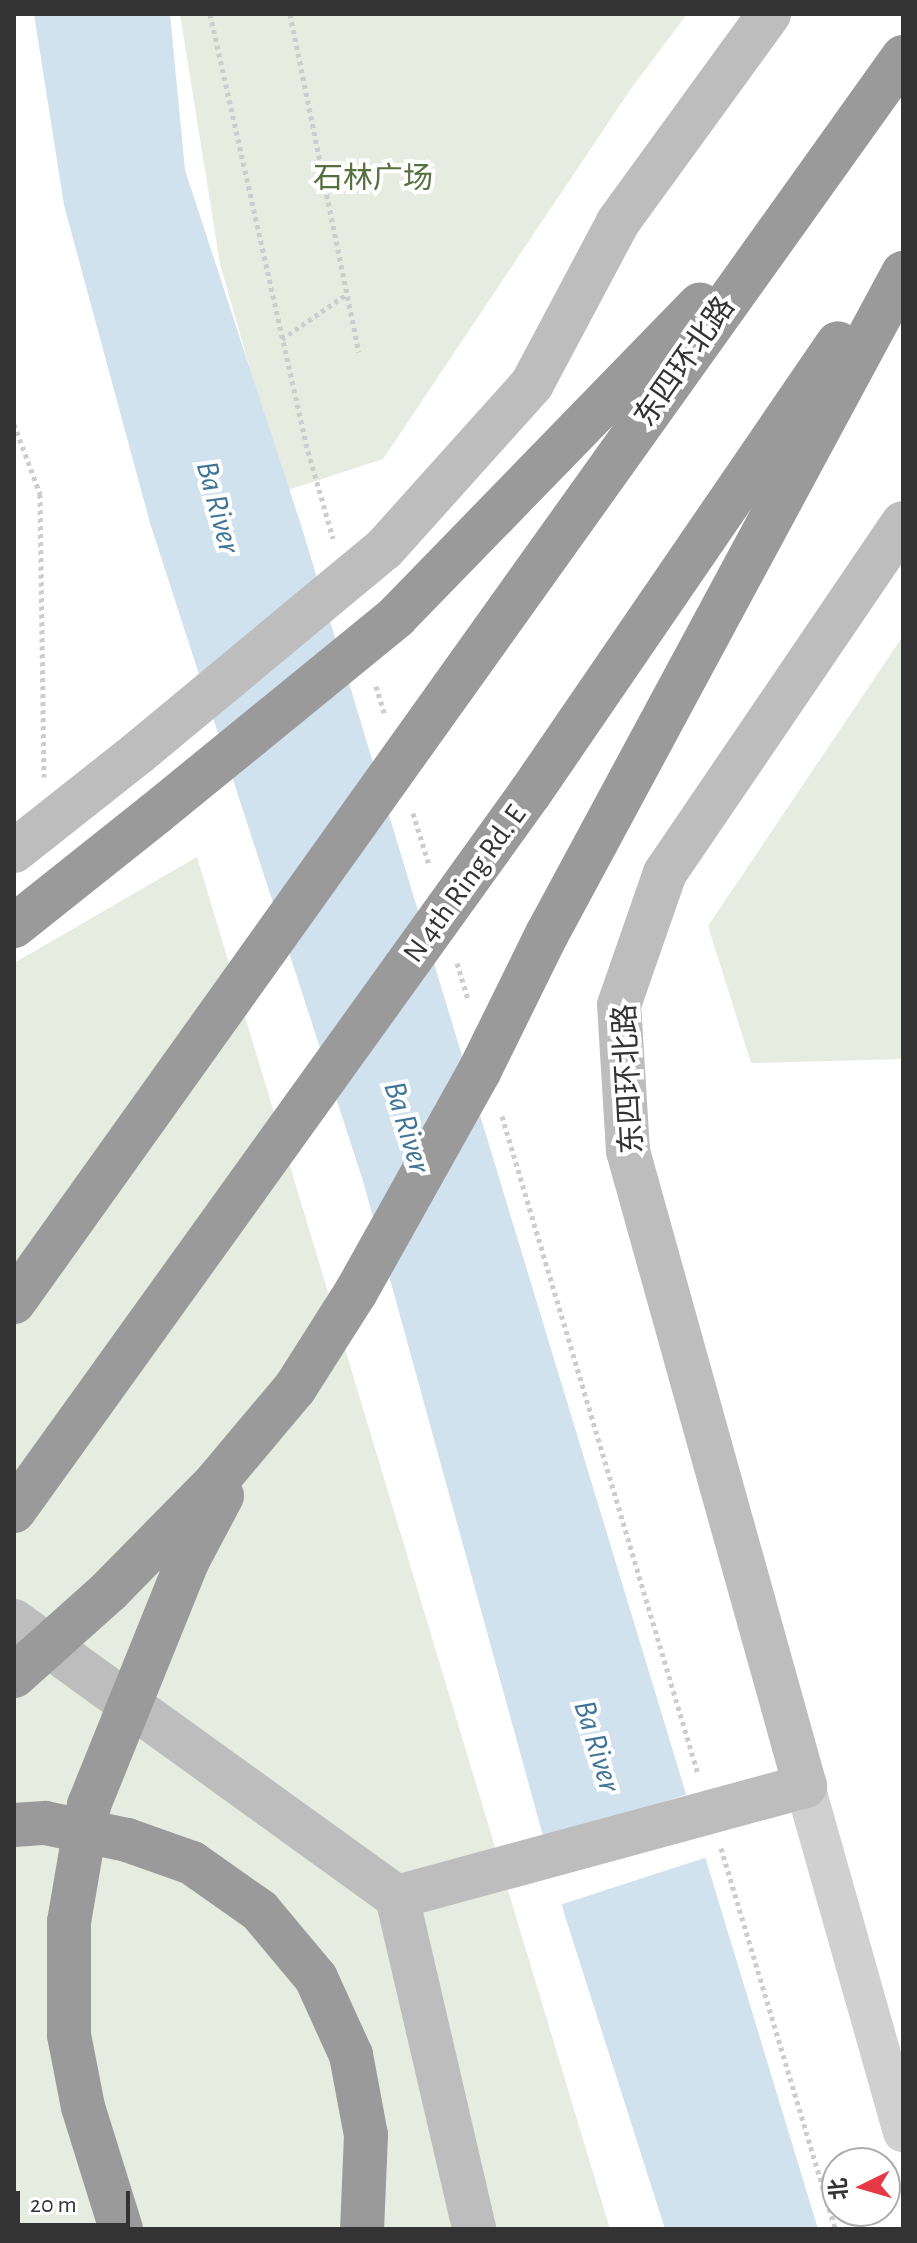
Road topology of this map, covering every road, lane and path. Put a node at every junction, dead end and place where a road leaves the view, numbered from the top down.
1 (210, 14) edge
2 (290, 14) edge
3 (769, 14) edge
4 (903, 57) edge
5 (787, 218) junction
6 (903, 248) edge
7 (903, 273) edge
8 (347, 294) junction
9 (282, 339) junction
10 (359, 352) dead end
11 (14, 424) edge
12 (903, 523) edge
13 (334, 542) dead end
14 (374, 678) dead end
15 (387, 724) dead end
16 (409, 799) dead end
17 (30, 838) edge
18 (432, 875) dead end
19 (14, 926) edge
20 (454, 951) dead end
21 (471, 1011) dead end
22 (498, 1102) dead end
23 (14, 1302) edge
24 (255, 1435) junction
25 (14, 1511) edge
26 (14, 1621) edge
27 (14, 1676) edge
28 (805, 1786) junction
29 (702, 1787) dead end
30 (14, 1825) edge
31 (716, 1832) dead end
32 (397, 1897) junction
33 (903, 2132) edge
34 (121, 2229) edge
35 (362, 2229) edge
36 (474, 2229) edge
37 (835, 2229) edge

1 - 9 path
2 - 8 path
3 - 17 street, bridge
4 - 5 highway, bridge
5 - 19 highway, bridge
5 - 23 highway, bridge
6 - 25 highway, N 4th Ring Rd. E, bridge
7 - 24 highway, bridge
8 - 9 path
8 - 10 path
9 - 13 path
11 - 17 path
12 - 28 street, 东四环北路
14 - 15 path
16 - 18 path
20 - 21 path
22 - 29 path
24 - 27 highway, bridge
24 - 34 highway, bridge
26 - 32 street
28 - 32 street, bridge
28 - 33 street
30 - 35 highway
31 - 37 path
32 - 36 street

